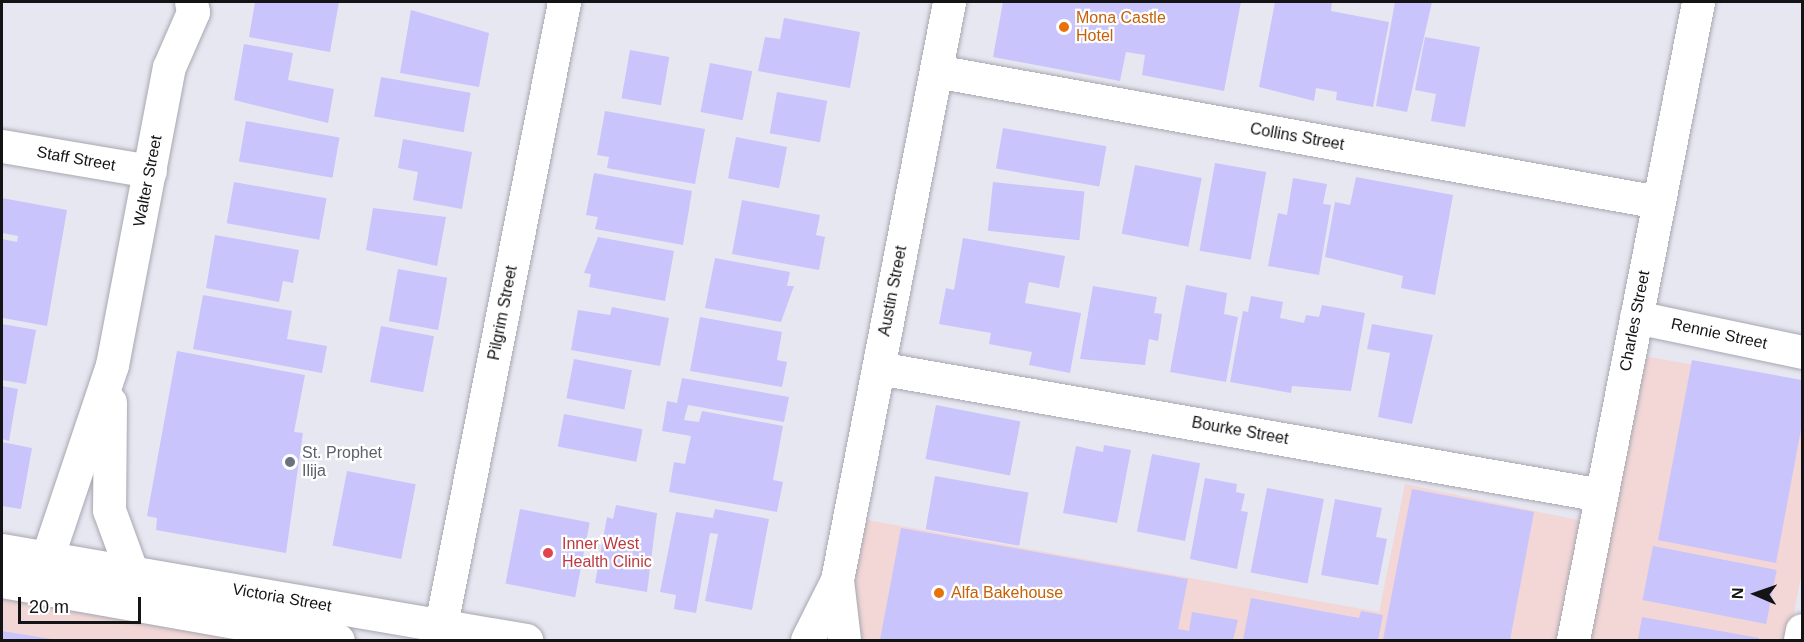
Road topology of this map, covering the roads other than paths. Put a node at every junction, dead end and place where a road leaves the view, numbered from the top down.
1 (191, 2) edge
2 (564, 2) edge
3 (949, 2) edge
4 (1698, 2) edge
5 (936, 71) junction
6 (2, 146) edge
7 (150, 171) junction
8 (1658, 202) junction
9 (1636, 317) junction
10 (1803, 352) edge
11 (112, 364) junction
12 (878, 368) junction
13 (1601, 495) junction
14 (2, 550) edge
15 (43, 573) junction
16 (132, 573) junction
17 (837, 580) junction
18 (2, 581) edge
19 (441, 625) junction
20 (214, 630) edge
21 (1803, 630) edge
22 (338, 640) edge
23 (526, 640) edge
24 (807, 640) edge
25 (844, 640) edge
26 (1573, 640) edge
27 (1800, 640) edge

1 - 7 street, Walter Street
2 - 19 street, Pilgrim Street
3 - 5 street, Austin Street
4 - 8 street, Charles Street
5 - 8 street, Collins Street
5 - 12 street, Austin Street
6 - 7 street, Staff Street
7 - 11 street, Walter Street
8 - 9 street, Charles Street
9 - 10 street, Rennie Street
9 - 13 street, Charles Street
11 - 15 street, Walter Street
11 - 16 street, Walter Street
12 - 13 street, Bourke Street
12 - 17 street, Austin Street
13 - 26 street, Charles Street
14 - 15 street, Victoria Street
15 - 16 street, Victoria Street
15 - 18 street, Victoria Street
15 - 20 street, Victoria Street
16 - 19 street, Victoria Street
17 - 24 street, Austin Street
17 - 25 street, Austin Street
19 - 23 street, Victoria Street
20 - 22 street, Victoria Street
21 - 27 street

